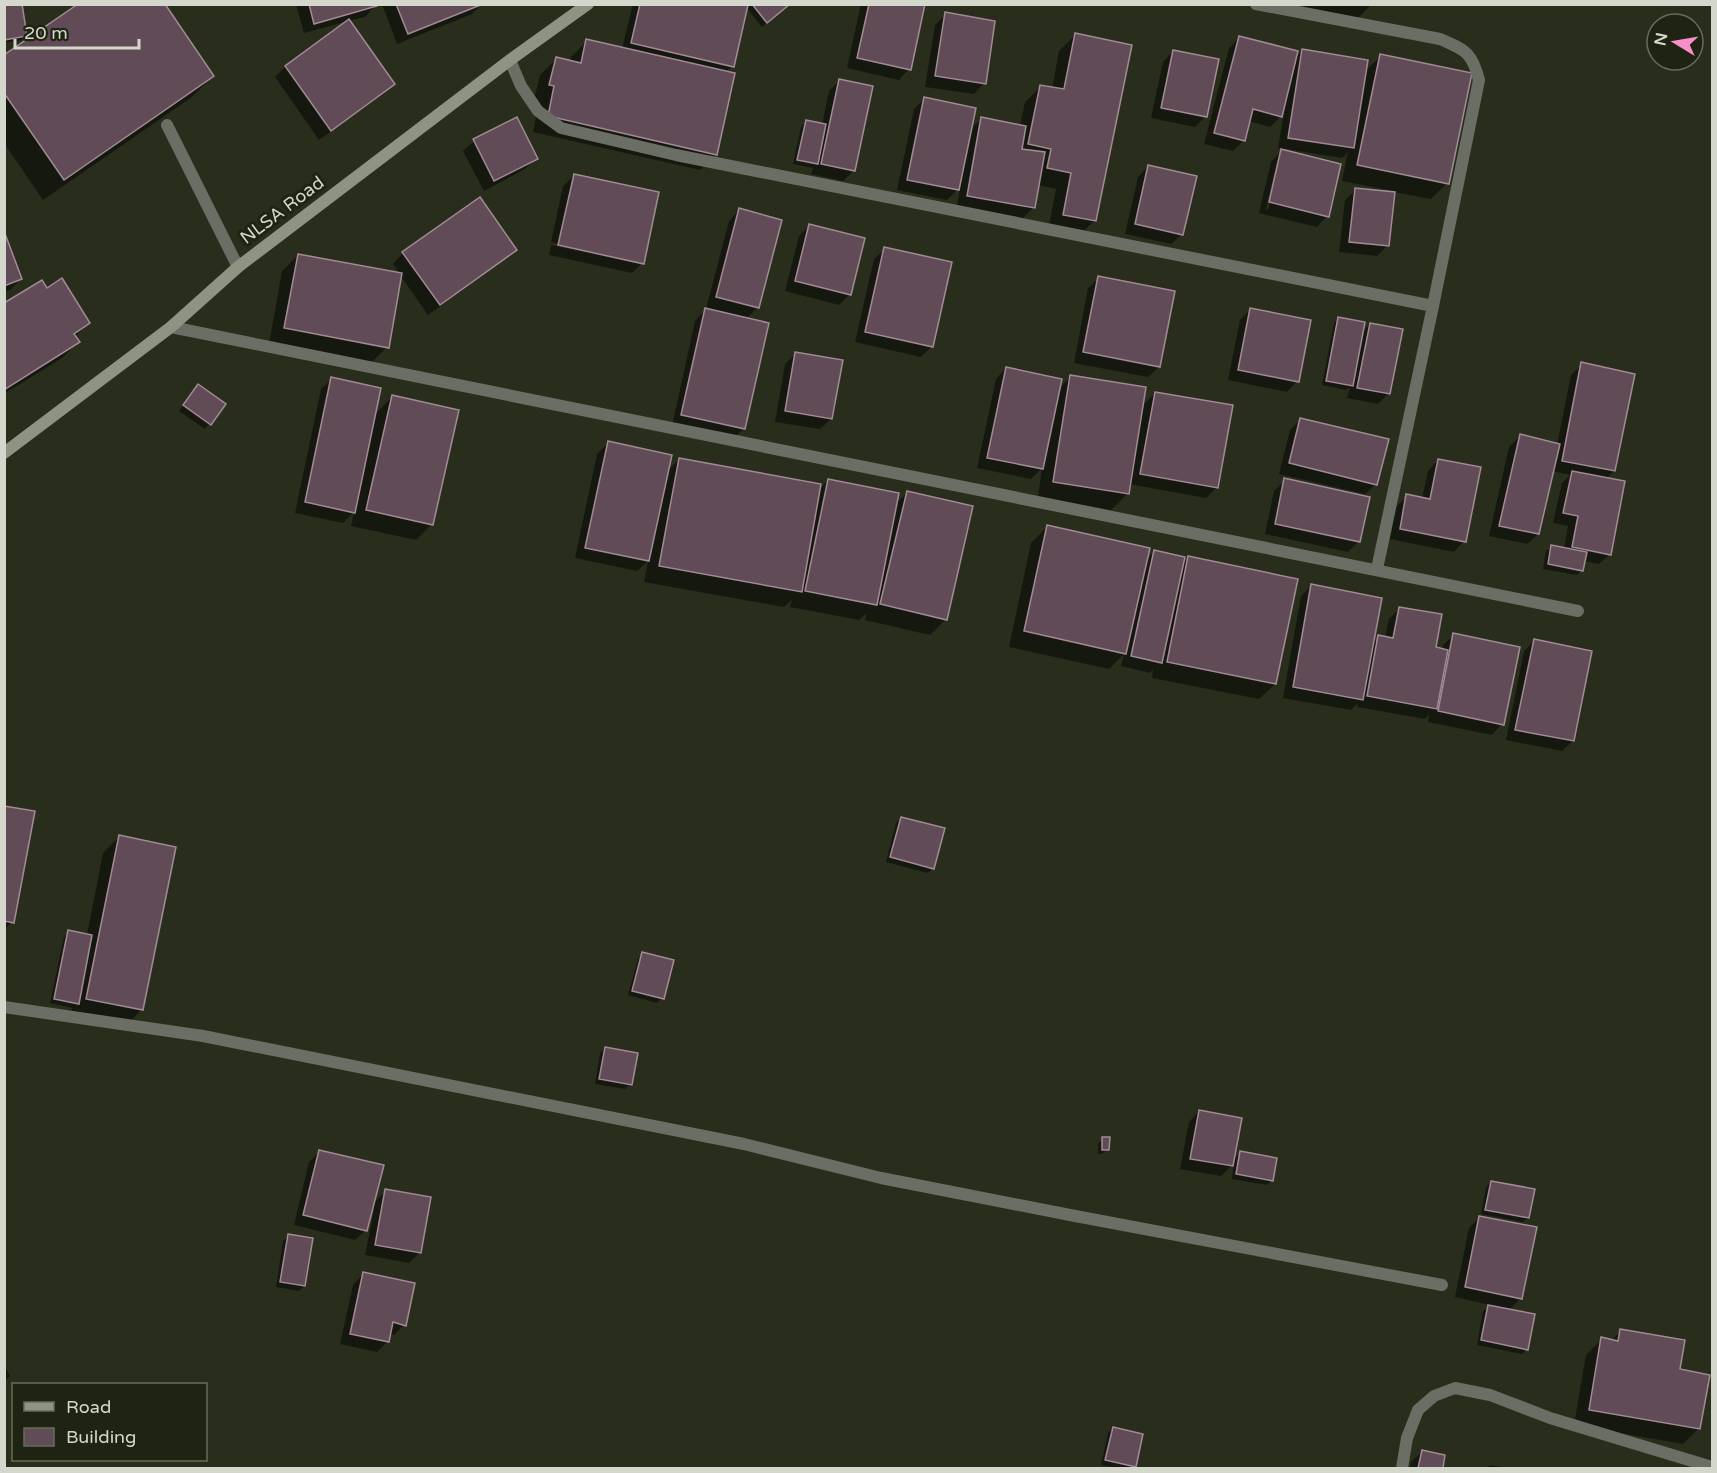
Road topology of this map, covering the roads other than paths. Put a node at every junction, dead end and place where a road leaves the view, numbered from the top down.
1 (588, 4) edge
2 (1256, 4) edge
3 (510, 60) junction
4 (167, 125) dead end
5 (238, 267) junction
6 (1433, 306) junction
7 (171, 327) junction
8 (4, 453) edge
9 (1377, 569) junction
10 (1578, 611) dead end
11 (4, 1007) edge
12 (1442, 1285) dead end
13 (1713, 1467) edge
14 (1402, 1468) edge

1 - 3 main road, NLSA Road
2 - 6 street
3 - 5 main road, NLSA Road
3 - 6 street
4 - 5 street
5 - 7 main road, NLSA Road
6 - 9 street
7 - 8 main road, NLSA Road
7 - 9 street
9 - 10 street
11 - 12 street
13 - 14 street

